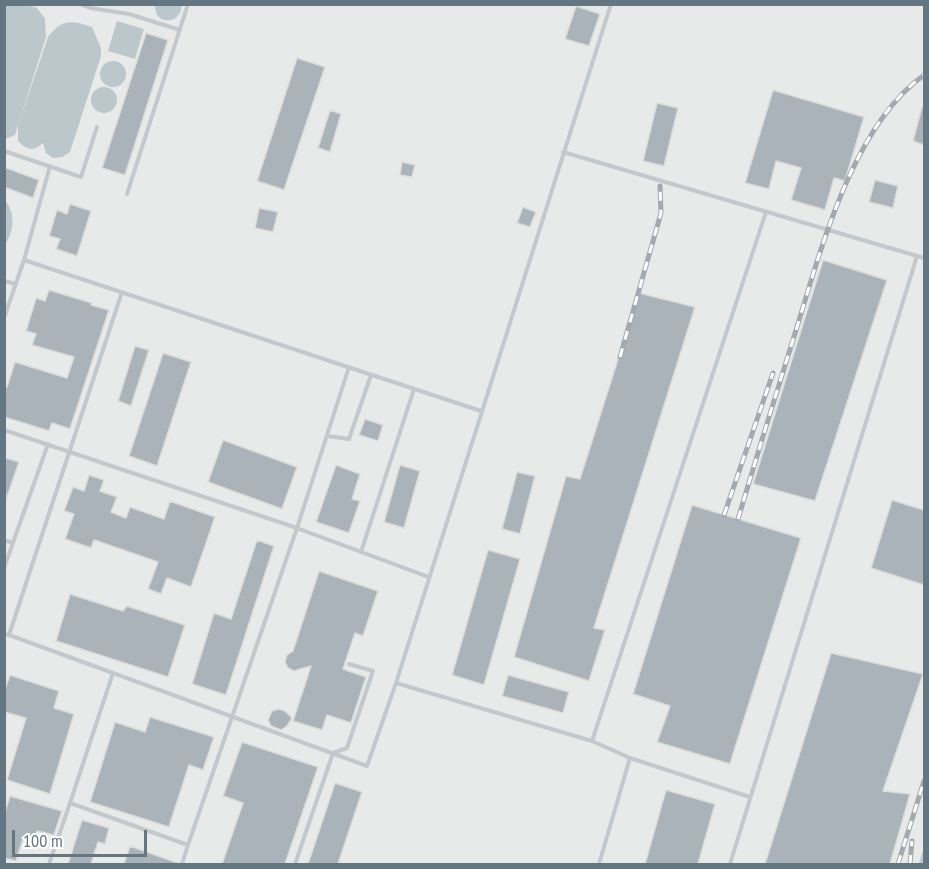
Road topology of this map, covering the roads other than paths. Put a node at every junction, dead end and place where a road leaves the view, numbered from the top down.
1 (80, 4) edge
2 (188, 4) edge
3 (611, 4) edge
4 (180, 30) junction
5 (97, 127) dead end
6 (4, 151) edge
7 (563, 152) junction
8 (50, 166) junction
9 (127, 194) dead end
10 (766, 212) junction
11 (916, 256) junction
12 (924, 258) edge
13 (24, 260) junction
14 (4, 281) edge
15 (16, 284) junction
16 (122, 292) junction
17 (4, 318) edge
18 (349, 367) junction
19 (371, 375) junction
20 (414, 389) junction
21 (481, 411) junction
22 (4, 430) edge
23 (327, 436) junction
24 (48, 444) junction
25 (69, 452) junction
26 (297, 528) junction
27 (4, 540) edge
28 (14, 543) junction
29 (361, 552) junction
30 (4, 568) edge
31 (429, 577) junction
32 (7, 635) edge
33 (350, 664) dead end
34 (113, 673) junction
35 (396, 683) junction
36 (232, 716) junction
37 (592, 741) junction
38 (333, 753) junction
39 (630, 758) junction
40 (750, 797) junction
41 (70, 803) junction
42 (188, 845) junction
43 (924, 853) edge
44 (49, 864) edge
45 (182, 864) edge
46 (294, 864) edge
47 (599, 864) edge
48 (729, 864) edge
49 (921, 864) edge

1 - 4 lane
2 - 4 lane
3 - 7 lane
4 - 9 lane
5 - 8 lane
6 - 8 lane
7 - 10 lane
7 - 21 lane
8 - 13 lane
10 - 11 lane
10 - 37 lane
11 - 12 lane
11 - 40 lane
13 - 15 lane
13 - 16 lane
14 - 15 lane
15 - 17 lane
16 - 18 lane
16 - 25 lane
18 - 19 lane
18 - 23 lane
19 - 20 lane
19 - 23 lane
20 - 21 lane
20 - 29 lane
21 - 31 lane
22 - 24 lane
23 - 26 lane
24 - 25 lane
24 - 28 lane
25 - 26 lane
25 - 32 lane
26 - 29 lane
26 - 36 lane
27 - 28 lane
28 - 30 lane
29 - 31 lane
31 - 35 lane
32 - 34 lane
33 - 38 lane
34 - 36 lane
34 - 41 lane
35 - 37 lane
35 - 38 lane
36 - 38 lane
36 - 42 lane
37 - 39 lane
38 - 46 lane
39 - 40 lane
39 - 47 lane
40 - 48 lane
41 - 42 lane
41 - 44 lane
42 - 45 lane
43 - 49 lane

